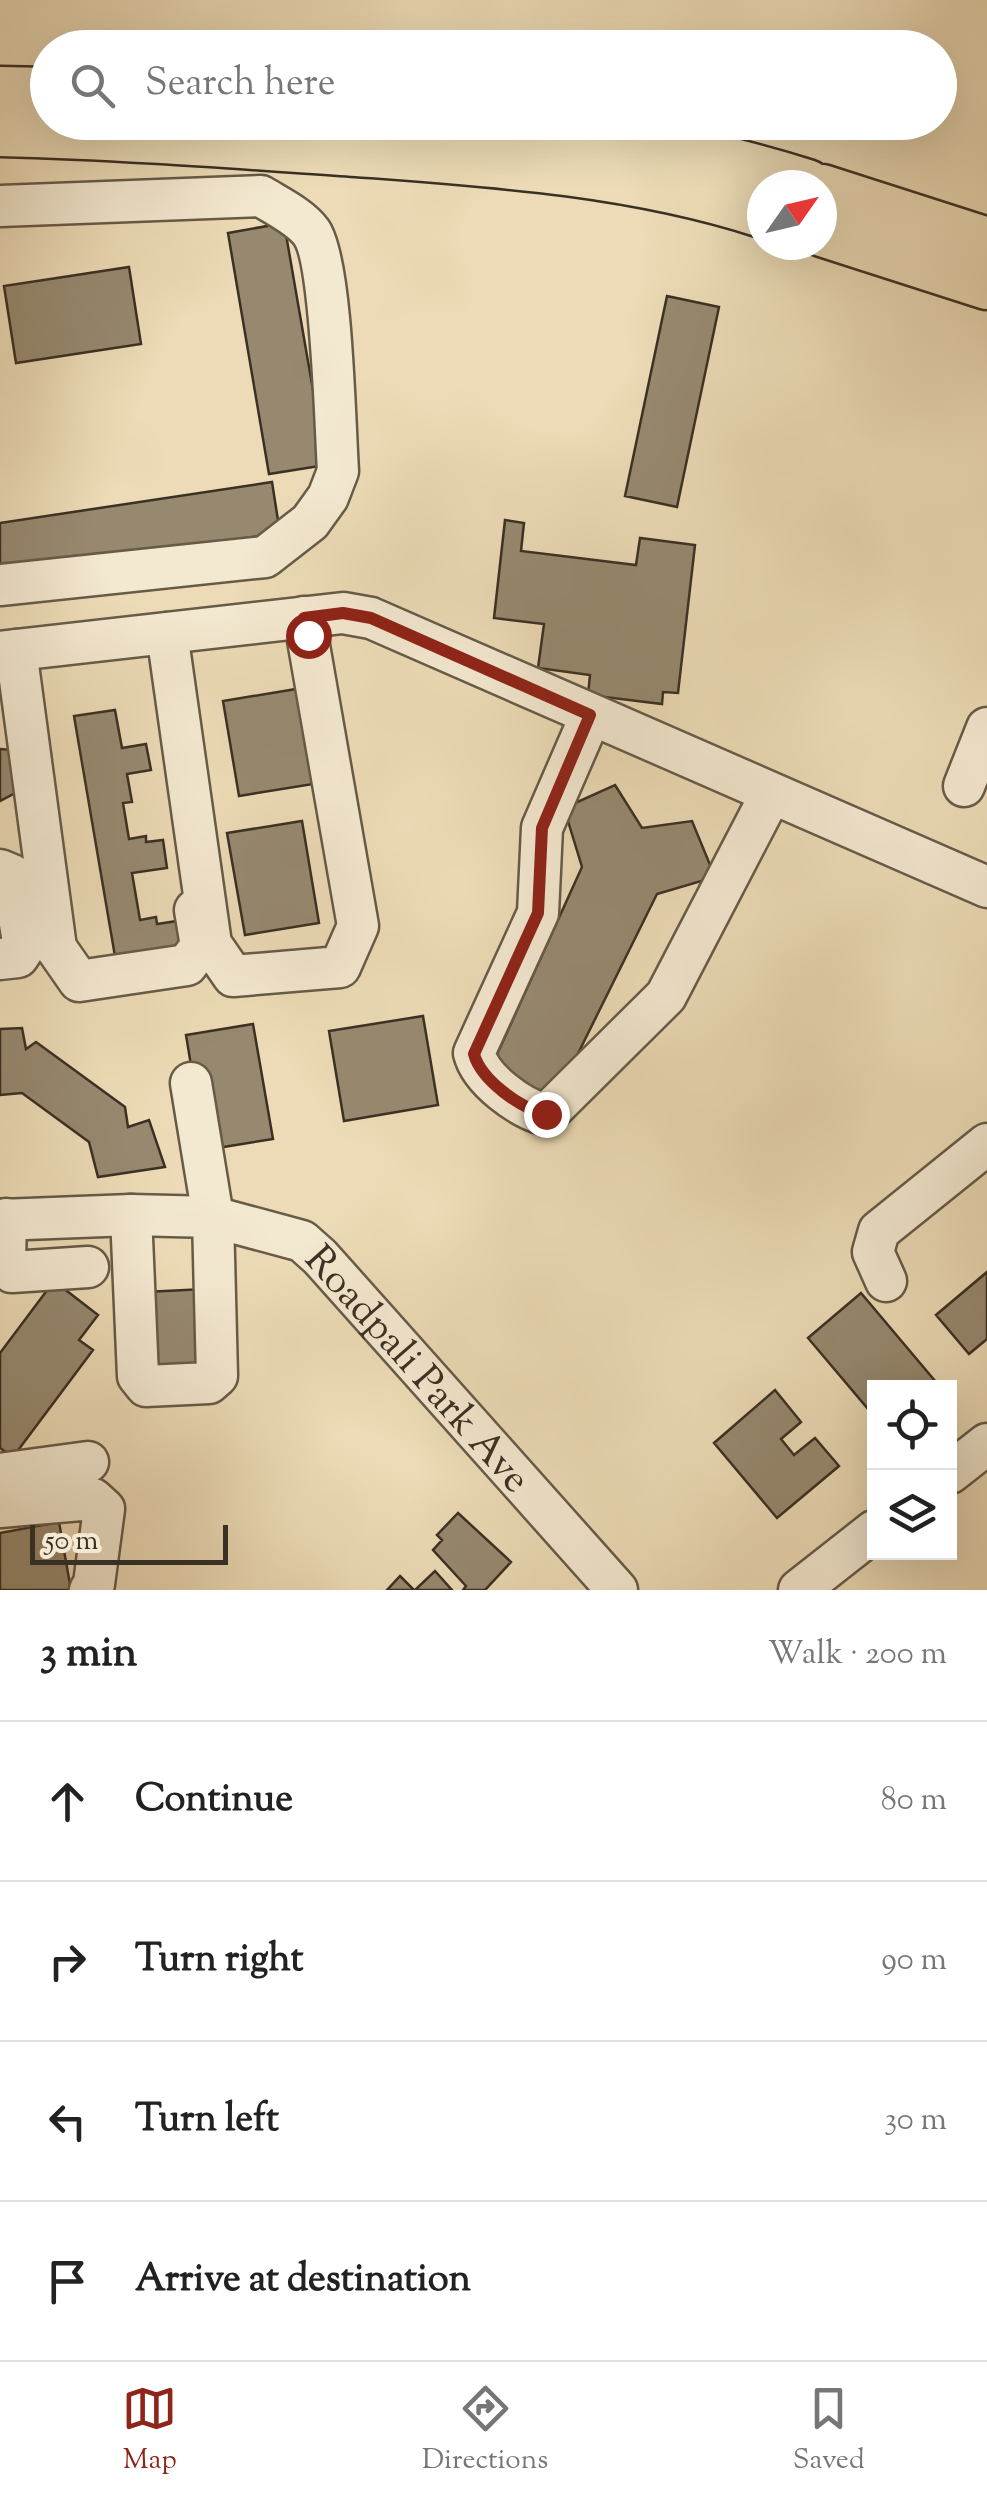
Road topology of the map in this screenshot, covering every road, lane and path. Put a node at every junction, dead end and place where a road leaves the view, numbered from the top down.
1 (0, 92) edge
2 (30, 93) edge
3 (0, 132) edge
4 (30, 133) edge
5 (203, 140) edge
6 (609, 140) edge
7 (751, 170) edge
8 (837, 195) edge
9 (0, 206) edge
10 (747, 208) edge
11 (837, 236) edge
12 (987, 243) edge
13 (987, 284) edge
14 (0, 586) edge
15 (304, 618) junction
16 (160, 634) junction
17 (8, 651) edge
18 (590, 715) junction
19 (987, 728) edge
20 (964, 786) dead end
21 (771, 794) junction
22 (0, 870) edge
23 (987, 888) edge
24 (0, 959) edge
25 (191, 1083) dead end
26 (987, 1144) edge
27 (131, 1215) junction
28 (85, 1216) junction
29 (213, 1217) junction
30 (3, 1220) edge
31 (886, 1280) dead end
32 (987, 1444) edge
33 (88, 1462) dead end
34 (954, 1470) edge
35 (0, 1474) edge
36 (0, 1507) edge
37 (867, 1537) edge
38 (602, 1585) edge
39 (90, 1590) edge
40 (799, 1590) edge

1 - 2 main road
3 - 4 main road
5 - 10 main road
6 - 7 main road
8 - 12 main road
9 - 14 street
11 - 13 main road
15 - 16 street
15 - 16 street
15 - 18 street
16 - 17 street
16 - 17 street
18 - 21 street
18 - 21 street
19 - 20 street
21 - 23 street
22 - 24 street
25 - 29 street
26 - 31 street
27 - 28 street, Roadpali Park Ave
27 - 29 street, Roadpali Park Ave
27 - 29 street
28 - 30 street, Roadpali Park Ave
28 - 30 street
29 - 38 street, Roadpali Park Ave
32 - 34 street
33 - 35 street
36 - 39 street
37 - 40 street

